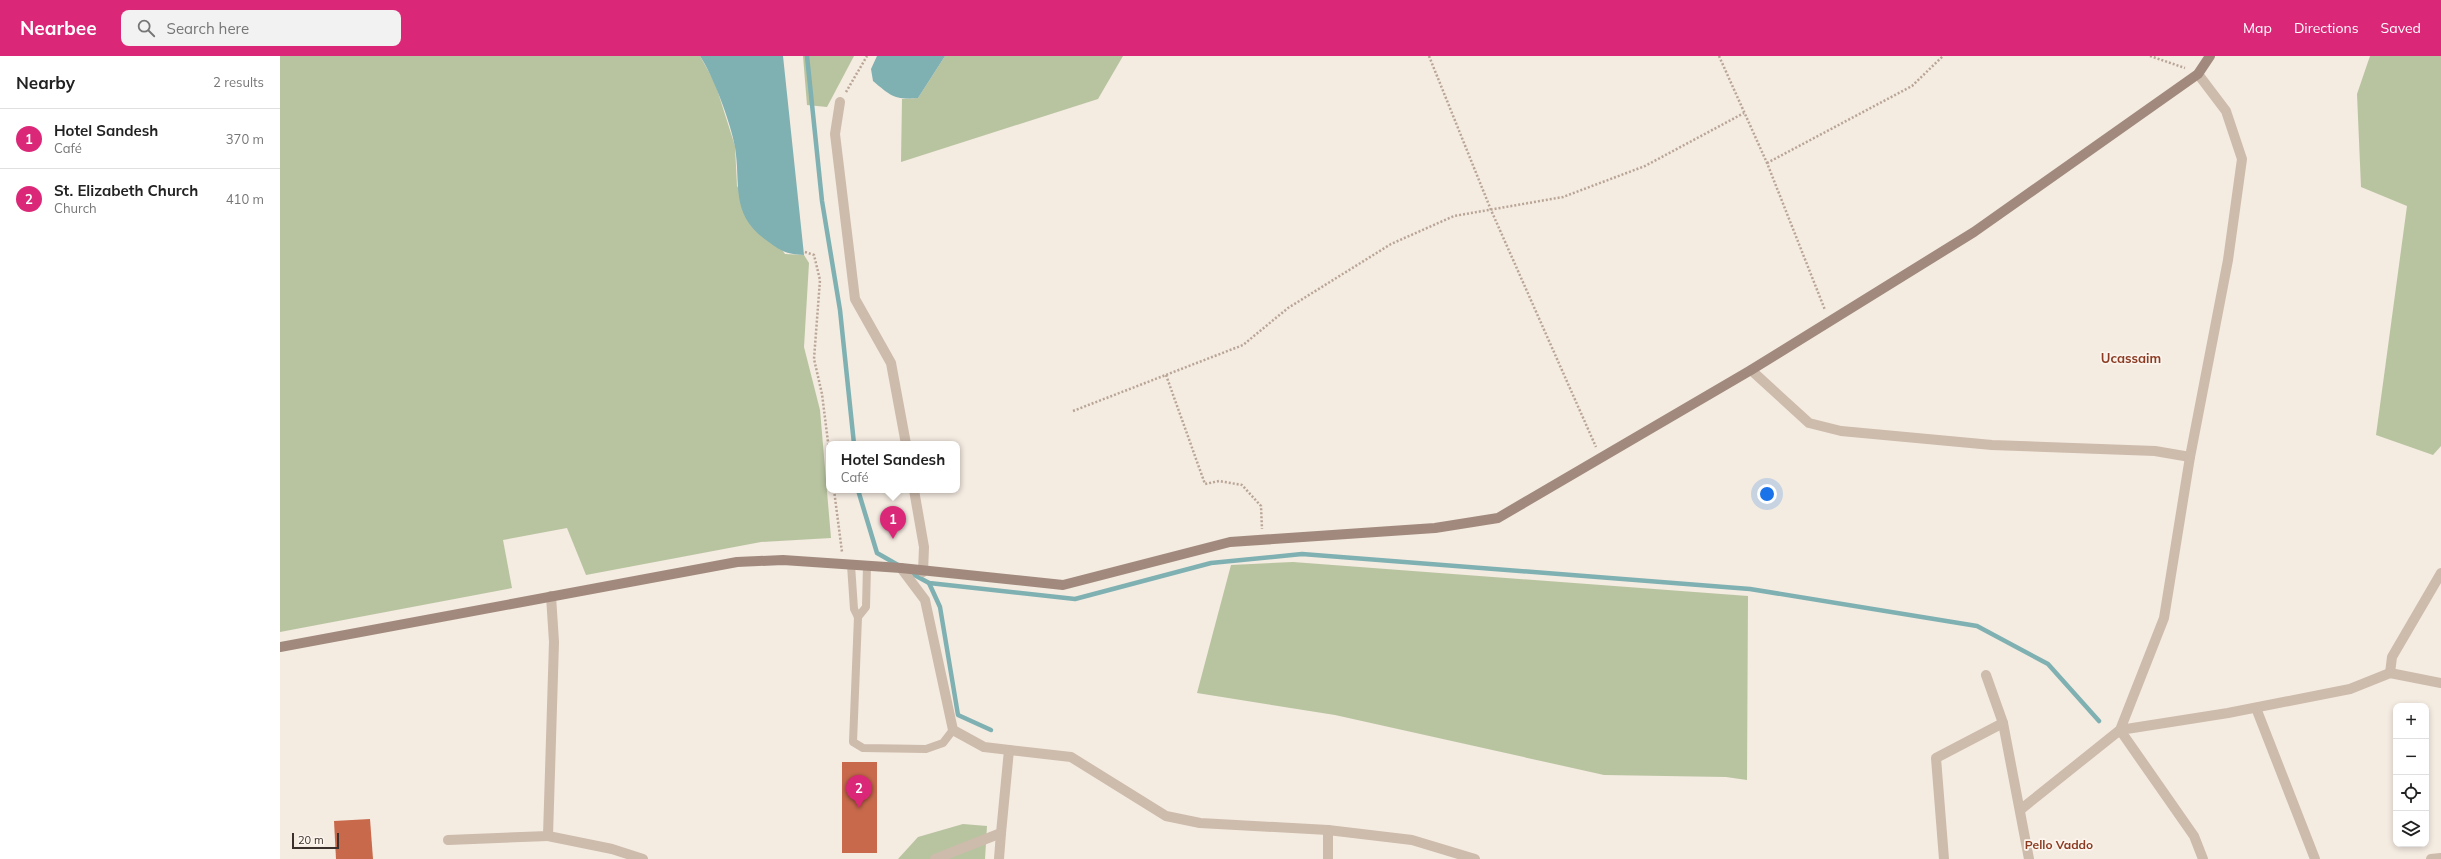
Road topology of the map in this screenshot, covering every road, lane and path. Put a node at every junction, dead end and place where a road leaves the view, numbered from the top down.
1 (867, 56) edge
2 (1429, 56) edge
3 (1719, 56) edge
4 (1943, 56) edge
5 (2150, 56) edge
6 (2210, 56) edge
7 (2198, 74) junction
8 (840, 102) joint
9 (1744, 113) junction
10 (1767, 163) junction
11 (1491, 210) junction
12 (805, 252) dead end
13 (1830, 321) junction
14 (1751, 370) junction
15 (1166, 375) junction
16 (1073, 411) dead end
17 (828, 441) edge
18 (905, 441) edge
19 (2190, 457) junction
20 (1601, 458) junction
21 (835, 493) edge
22 (915, 493) edge
23 (1263, 539) junction
24 (847, 564) junction
25 (867, 566) junction
26 (902, 568) junction
27 (922, 572) junction
28 (2441, 573) edge
29 (551, 596) junction
30 (858, 617) junction
31 (280, 647) edge
32 (2390, 673) junction
33 (1986, 675) dead end
34 (2441, 684) edge
35 (2256, 708) junction
36 (2003, 723) junction
37 (953, 730) junction
38 (2120, 730) junction
39 (1009, 750) junction
40 (2020, 810) junction
41 (1328, 830) junction
42 (1001, 834) junction
43 (548, 836) junction
44 (448, 840) dead end
45 (2441, 858) edge
46 (643, 859) edge
47 (935, 859) edge
48 (999, 859) edge
49 (1328, 859) edge
50 (1476, 859) edge
51 (1944, 859) edge
52 (2029, 859) edge
53 (2204, 859) edge
54 (2316, 859) edge
55 (2431, 859) edge

1 - 8 path
2 - 11 path
3 - 9 path
4 - 10 path
5 - 7 path
6 - 7 street
7 - 13 street
7 - 19 street
8 - 18 street
9 - 10 path
9 - 11 path
10 - 13 path
11 - 15 path
11 - 20 path
12 - 17 path
13 - 14 street
14 - 19 street
14 - 20 street
15 - 16 path
15 - 23 path
19 - 38 street
20 - 23 street
21 - 24 path
22 - 27 street
23 - 27 street
24 - 25 street
24 - 29 street
24 - 30 lane
25 - 26 street
25 - 30 lane
26 - 27 street
26 - 37 street
28 - 32 street
29 - 31 street
29 - 43 street
30 - 37 lane
32 - 34 street
32 - 35 street
33 - 36 street
35 - 38 street
35 - 54 street
36 - 40 street
36 - 51 street
37 - 39 street
38 - 40 street
38 - 53 street
39 - 41 street
39 - 42 street
40 - 52 street
41 - 49 street
41 - 50 street
42 - 47 street
42 - 48 street
43 - 44 street
43 - 46 street
45 - 55 street

